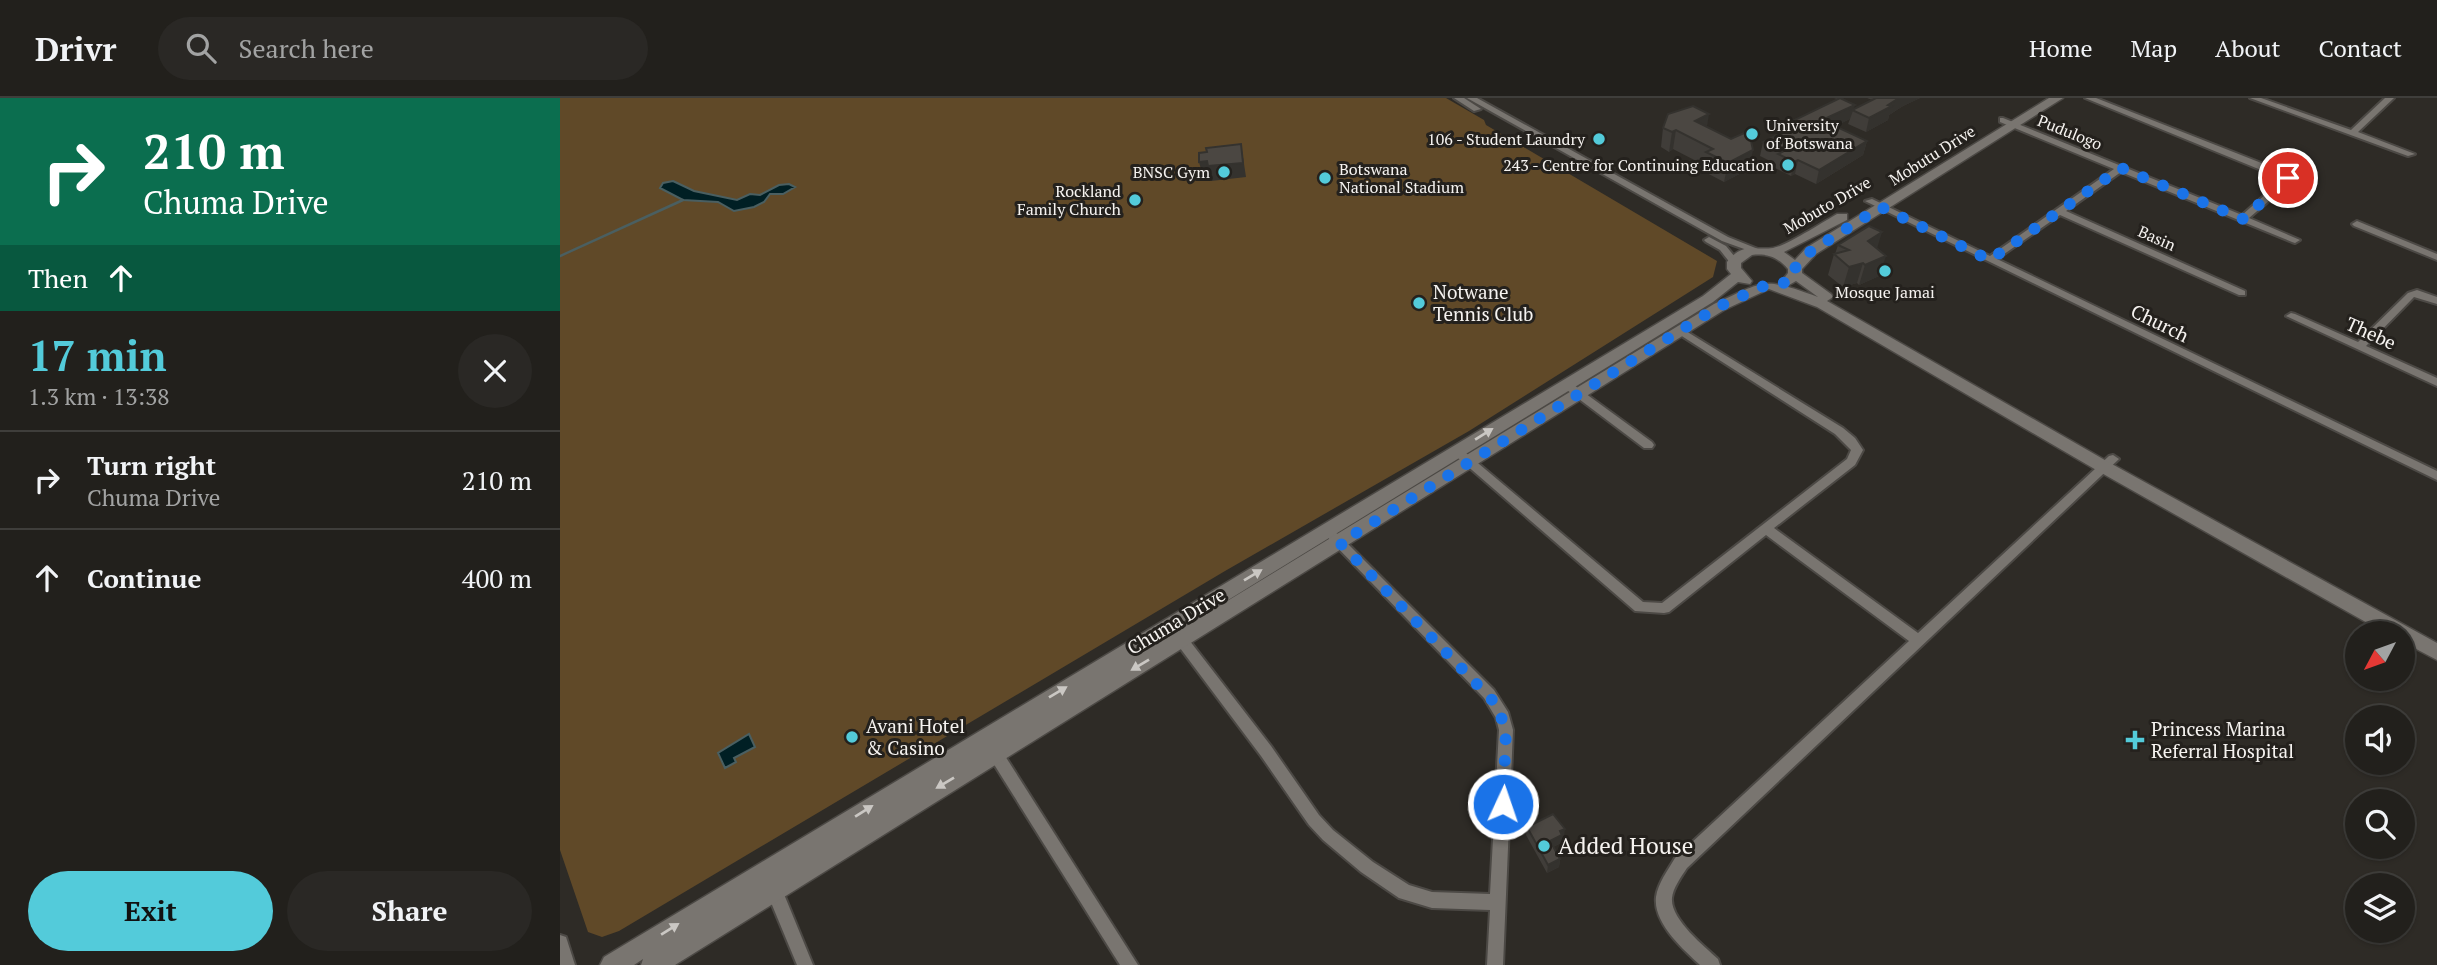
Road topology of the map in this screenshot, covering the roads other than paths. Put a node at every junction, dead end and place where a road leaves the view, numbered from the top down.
1 (1458, 98) edge
2 (1471, 98) edge
3 (2040, 98) edge
4 (2057, 98) edge
5 (2089, 98) edge
6 (2254, 98) edge
7 (2390, 98) edge
8 (2009, 122) junction
9 (2352, 133) junction
10 (2411, 154) dead end
11 (2121, 168) junction
12 (1875, 204) junction
13 (2059, 211) junction
14 (2243, 219) junction
15 (2357, 224) dead end
16 (2295, 240) dead end
17 (1758, 251) junction
18 (1773, 253) junction
19 (2437, 257) edge
20 (1990, 260) junction
21 (1736, 269) junction
22 (1795, 271) junction
23 (1769, 286) junction
24 (2242, 293) dead end
25 (2437, 300) edge
26 (2291, 316) dead end
27 (1681, 331) junction
28 (2360, 346) junction
29 (2437, 382) edge
30 (1573, 388) junction
31 (1648, 445) dead end
32 (1462, 456) junction
33 (2108, 463) junction
34 (2437, 476) edge
35 (1765, 528) junction
36 (1334, 536) junction
37 (2437, 638) edge
38 (1181, 640) junction
39 (1917, 640) junction
40 (2437, 652) edge
41 (995, 753) junction
42 (768, 869) junction
43 (774, 890) junction
44 (1498, 902) junction
45 (560, 943) edge
46 (567, 965) edge
47 (612, 965) edge
48 (653, 965) edge
49 (805, 965) edge
50 (1130, 965) edge
51 (1494, 965) edge
52 (1712, 965) edge

1 - 21 street
2 - 17 street
3 - 8 main road
4 - 8 main road, Mobutu Drive
5 - 14 street
6 - 9 street
7 - 9 street
8 - 11 street, Pudulogo
8 - 12 main road, Mobutu Drive
9 - 10 street
11 - 13 street
11 - 14 street, Pudulogo
12 - 18 main road, Mobuto Drive
12 - 20 street, Church
12 - 22 main road, Mobutu Drive
13 - 20 street
13 - 24 street, Basin
14 - 16 street, Pudulogo
15 - 19 street
17 - 18 main road
17 - 21 main road, Chuma Drive
18 - 22 main road
20 - 34 street, Church
21 - 23 main road
21 - 30 main road, Chuma Drive
22 - 23 main road, Mobutu Drive
22 - 33 main road
23 - 27 main road, Chuma Drive
23 - 33 main road
25 - 28 street
26 - 28 street, Thebe
27 - 30 main road, Chuma Drive
27 - 35 street
28 - 29 street, Thebe
30 - 31 street
30 - 32 main road, Chuma Drive
32 - 35 street
32 - 36 main road, Chuma Drive
33 - 37 main road
33 - 39 street
33 - 40 main road
35 - 39 street
36 - 38 main road, Chuma Drive
42 -> 36 main road, Chuma Drive
36 - 44 street
38 -> 41 main road, Chuma Drive
38 - 44 street
39 - 52 street
41 -> 43 main road, Chuma Drive
41 - 50 street
42 - 43 street
47 -> 42 main road, Chuma Drive
43 - 48 main road, Chuma Drive
43 - 49 street
44 - 51 street
45 - 46 street

